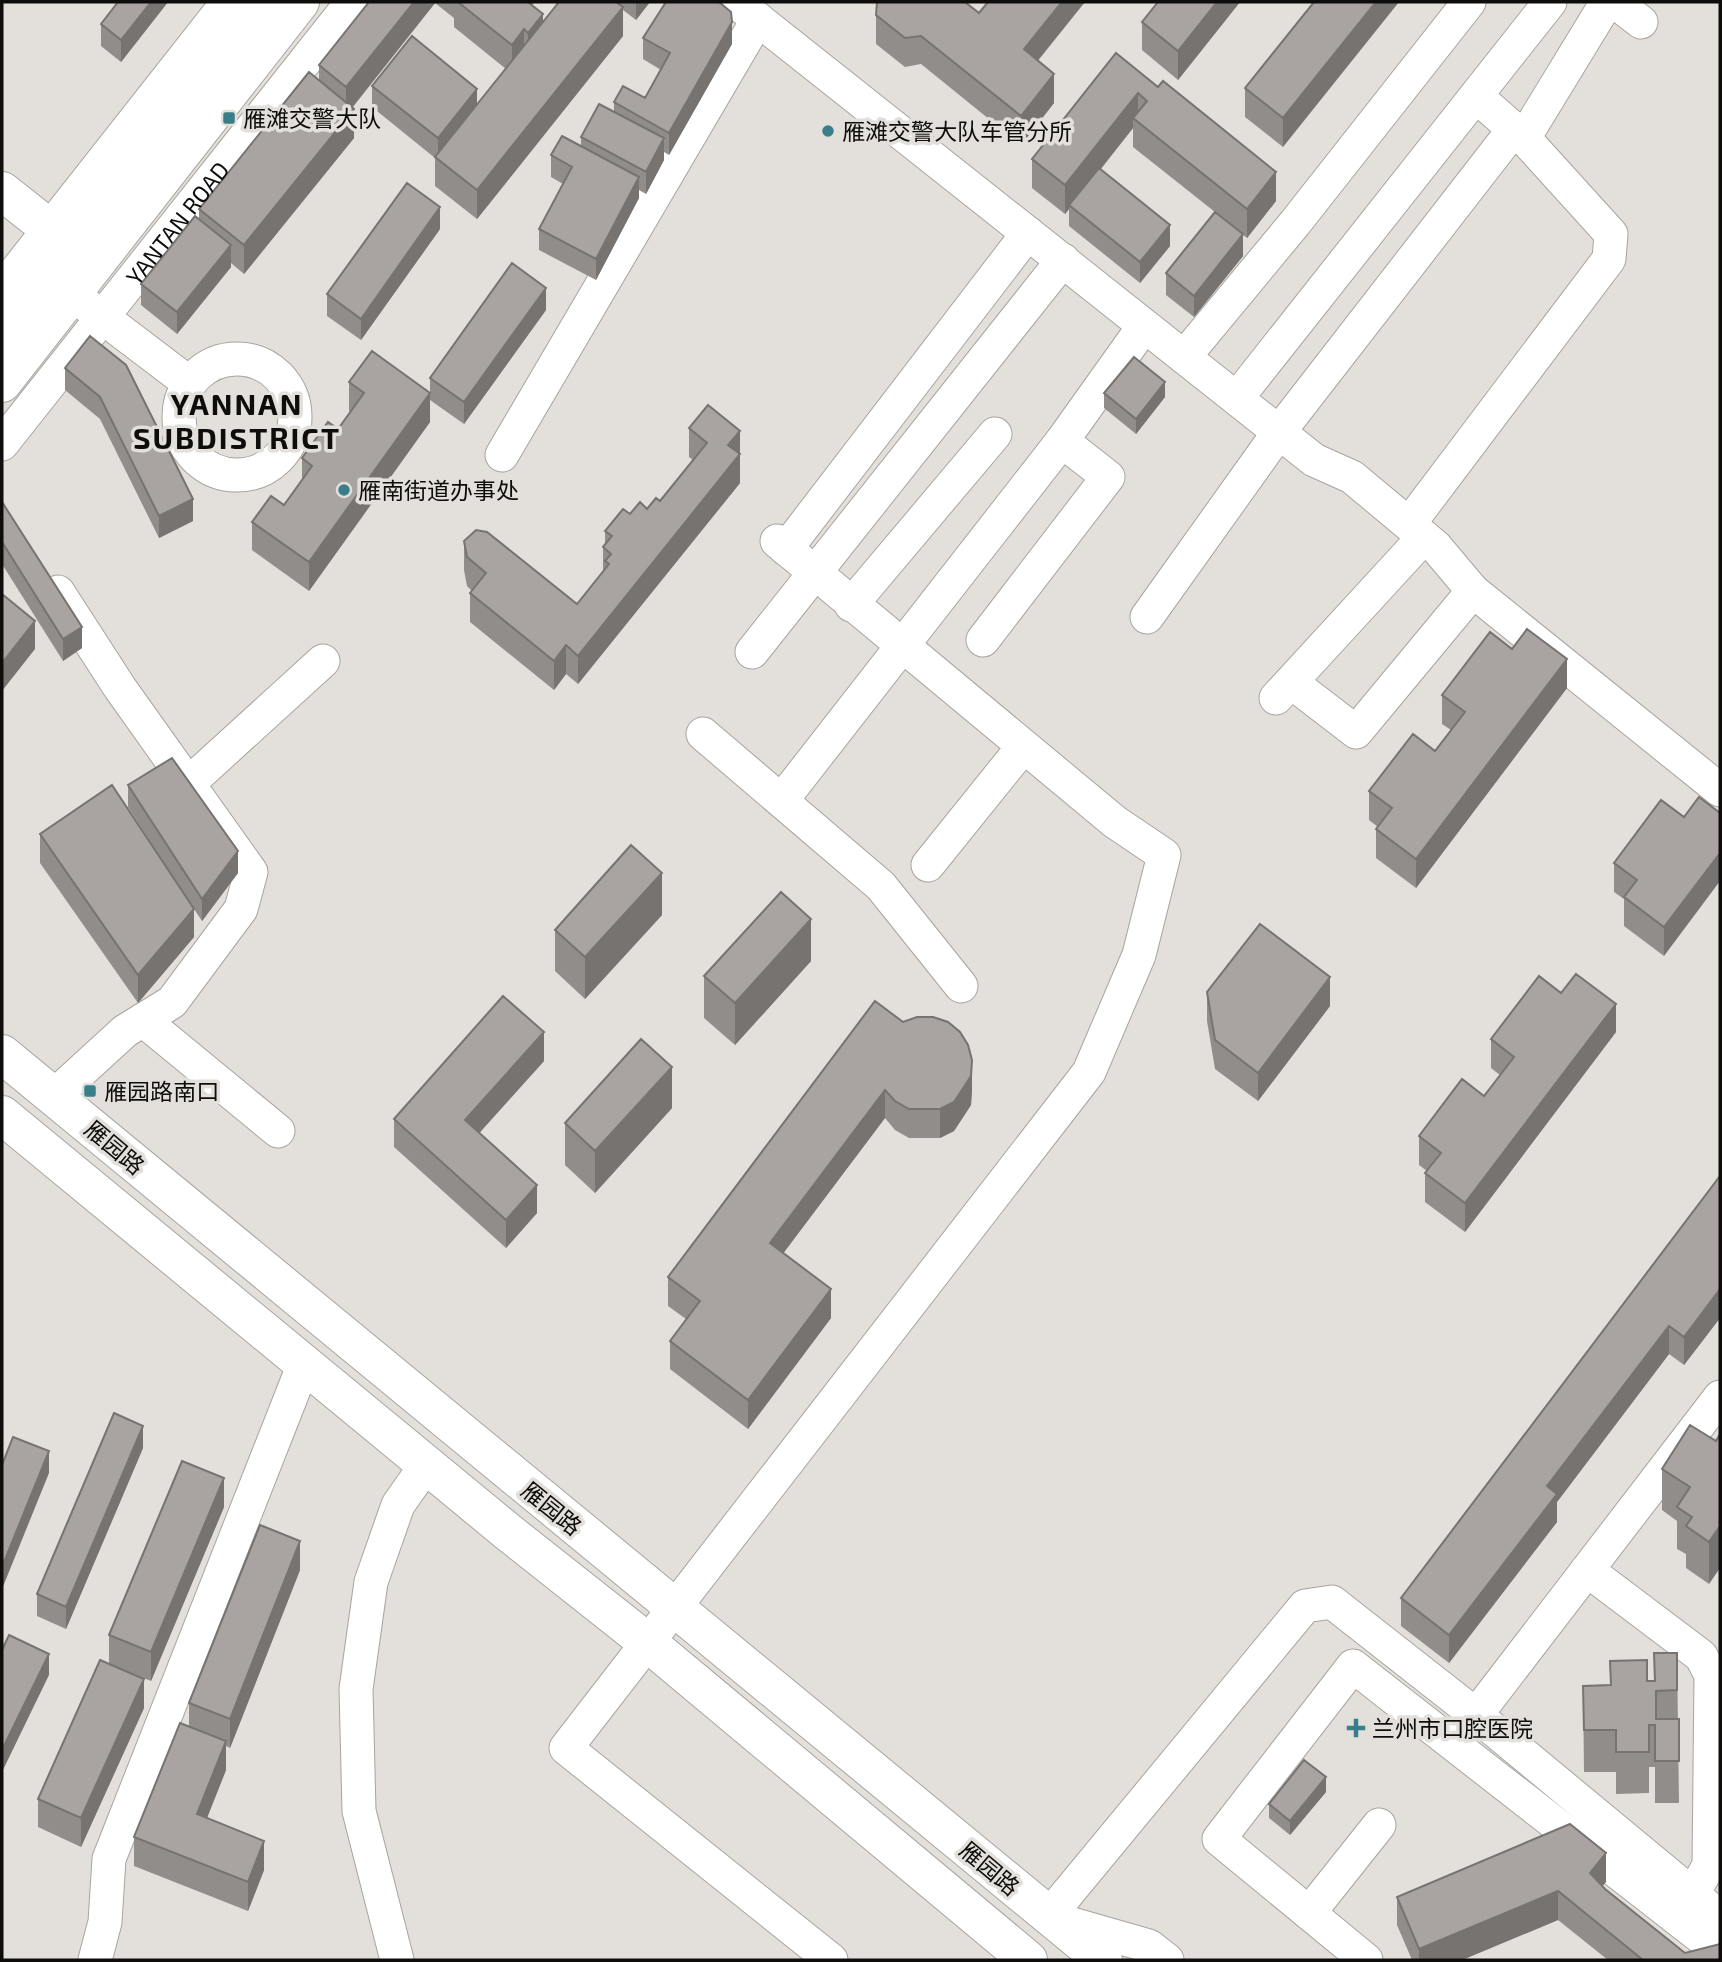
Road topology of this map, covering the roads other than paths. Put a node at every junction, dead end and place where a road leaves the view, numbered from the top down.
1 (228, 2) edge
2 (265, 2) edge
3 (300, 2) edge
4 (352, 2) edge
5 (1469, 2) edge
6 (1550, 2) edge
7 (1607, 2) edge
8 (747, 10) edge
9 (1476, 96) junction
10 (1519, 133) junction
11 (2, 191) edge
12 (1028, 233) junction
13 (72, 246) junction
14 (1063, 260) junction
15 (126, 286) junction
16 (2, 289) edge
17 (72, 294) junction
18 (103, 318) junction
19 (1144, 326) junction
20 (2, 337) edge
21 (1184, 356) junction
22 (2, 383) edge
23 (189, 383) dead end
24 (1237, 398) junction
25 (1279, 432) junction
26 (995, 434) dead end
27 (1062, 441) junction
28 (2, 444) edge
29 (502, 455) dead end
30 (1416, 531) junction
31 (39, 562) edge
32 (815, 574) junction
33 (1473, 591) junction
34 (851, 605) junction
35 (1147, 617) dead end
36 (983, 640) dead end
37 (902, 646) junction
38 (752, 652) dead end
39 (323, 661) dead end
40 (703, 734) dead end
41 (1023, 747) junction
42 (188, 784) junction
43 (1720, 790) edge
44 (782, 800) junction
45 (928, 865) dead end
46 (961, 986) dead end
47 (143, 1020) junction
48 (2, 1054) edge
49 (54, 1096) junction
50 (2, 1115) edge
51 (278, 1131) dead end
52 (304, 1364) junction
53 (1720, 1397) edge
54 (426, 1465) junction
55 (1587, 1570) junction
56 (674, 1604) junction
57 (647, 1642) junction
58 (1715, 1678) edge
59 (1476, 1715) junction
60 (1379, 1825) dead end
61 (1692, 1895) junction
62 (1309, 1913) junction
63 (1048, 1917) junction
64 (1720, 1917) edge
65 (1720, 1952) edge
66 (1020, 1958) edge
67 (95, 1960) edge
68 (397, 1960) edge
69 (831, 1960) edge
70 (1103, 1960) edge
71 (1167, 1960) edge
72 (1366, 1960) edge

1 - 13 street, YANTAN ROAD
2 - 13 main road, YANTAN ROAD
3 - 13 main road, YANTAN ROAD
4 - 15 street, YANTAN ROAD
5 - 21 street
6 - 9 street
7 - 10 street
8 - 12 street
8 - 29 street
9 - 10 street
9 - 24 street
10 - 25 street
10 - 30 street
11 - 13 main road
12 - 14 street
12 - 32 street
13 - 15 street
13 - 16 street, YANTAN ROAD
13 - 17 main road, YANTAN ROAD
13 - 20 main road, YANTAN ROAD
14 - 19 street
14 - 32 street
15 - 18 street, YANTAN ROAD
17 - 18 street
17 - 22 main road, YANTAN ROAD
18 - 23 street
18 - 28 street, YANTAN ROAD
19 - 21 street
19 - 27 street
21 - 24 street
24 - 25 street
25 - 30 street
25 - 35 street
26 - 34 street
27 - 36 street
27 - 37 street
30 - 33 street
30 - 33 street
31 - 42 street
32 - 34 street
32 - 38 street
33 - 43 street
34 - 37 street
37 - 41 street
37 - 44 street
39 - 42 street
40 - 44 street
41 - 45 street
41 - 56 street
42 - 47 street
44 - 46 street
47 - 49 street
47 - 51 street
48 - 49 main road, 雁园路
49 - 56 main road, 雁园路
50 - 52 main road, 雁园路
52 - 54 main road, 雁园路
52 - 67 street
53 - 55 street
54 - 57 main road, 雁园路
54 - 68 street
55 - 58 street
55 - 59 street
56 - 57 street
56 - 63 main road, 雁园路
57 - 66 main road, 雁园路
57 - 69 street
58 - 61 street
59 - 61 street
59 - 63 street
60 - 62 street
61 - 64 street
62 - 65 street
62 - 72 street
63 - 66 main road
63 - 70 main road, 雁园路
63 - 71 street

